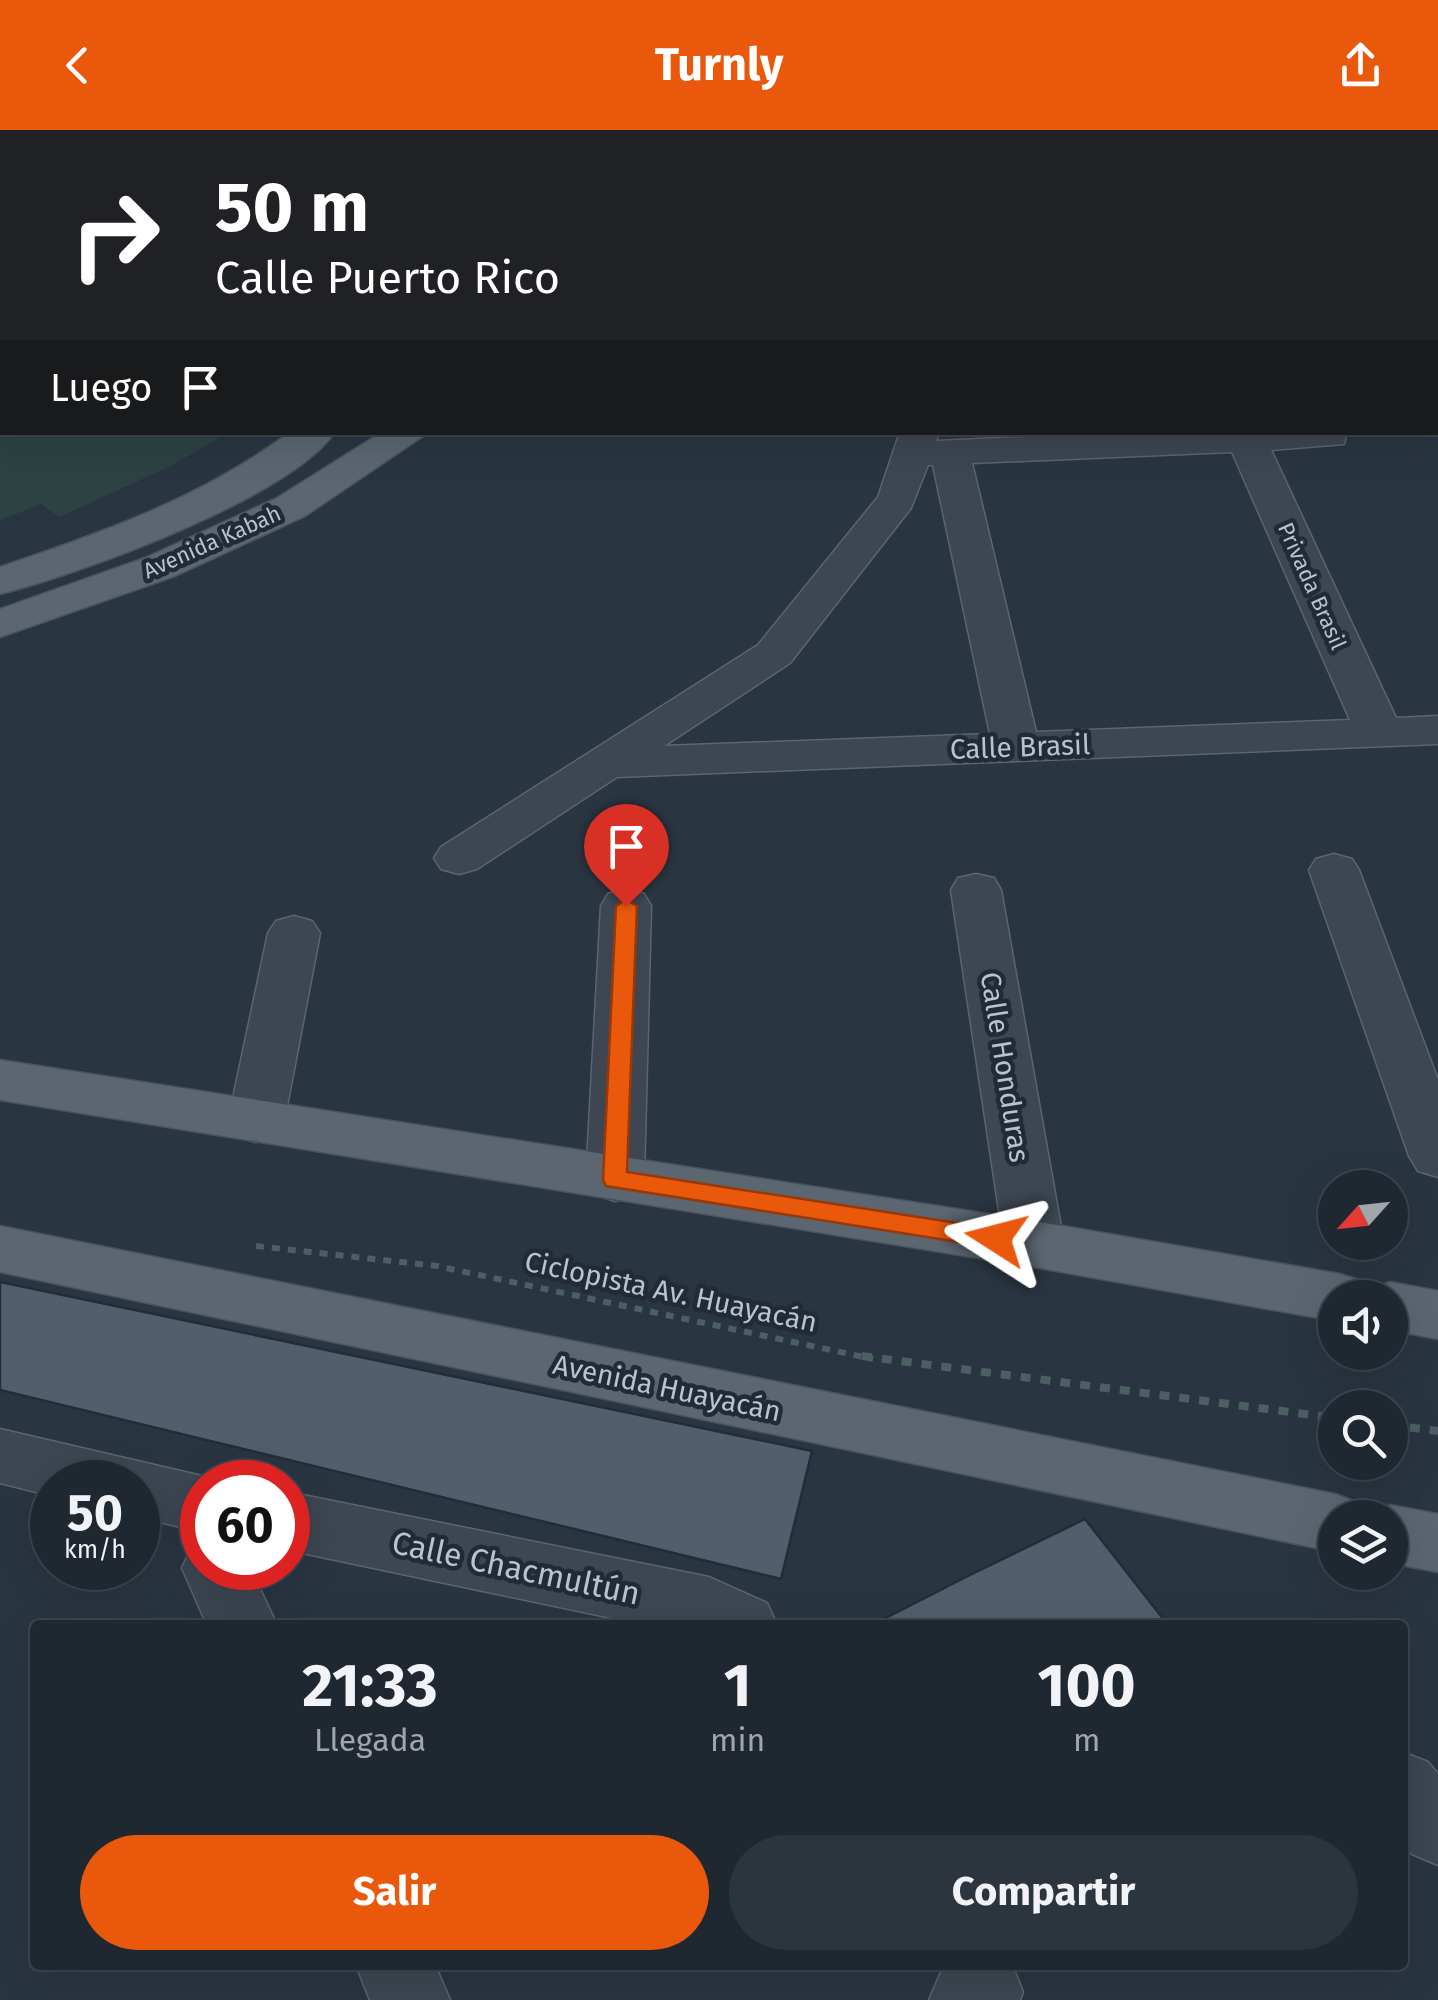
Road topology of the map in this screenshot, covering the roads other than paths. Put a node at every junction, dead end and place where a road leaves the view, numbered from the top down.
1 (312, 435) edge
2 (405, 435) edge
3 (1330, 436) dead end
4 (1246, 440) junction
5 (928, 446) edge
6 (0, 581) edge
7 (0, 624) edge
8 (1438, 730) edge
9 (1379, 732) junction
10 (1016, 747) junction
11 (602, 764) junction
12 (459, 858) dead end
13 (1334, 870) dead end
14 (976, 890) dead end
15 (626, 906) dead end
16 (294, 933) dead end
17 (0, 1080) edge
18 (256, 1122) junction
19 (1438, 1156) edge
20 (615, 1180) junction
21 (1034, 1244) junction
22 (0, 1249) edge
23 (1318, 1294) edge
24 (1408, 1309) edge
25 (1438, 1315) edge
26 (0, 1456) edge
27 (30, 1463) edge
28 (1318, 1520) edge
29 (310, 1526) edge
30 (1408, 1537) edge
31 (1438, 1543) edge
32 (226, 1590) edge
33 (240, 1620) edge
34 (732, 1620) edge
35 (1408, 1794) edge
36 (1438, 1829) edge
37 (396, 1970) edge
38 (410, 2000) edge

1 - 6 main road, Avenida Kabah
2 - 7 main road, Avenida Kabah
3 - 4 street
4 - 5 street
4 - 9 street, Privada Brasil
5 - 10 street
5 - 11 street
8 - 9 street, Calle Brasil
9 - 10 street, Calle Brasil
10 - 11 street, Calle Brasil
11 - 12 street
13 - 19 street
14 - 21 street, Calle Honduras
15 - 20 street
16 - 18 street
17 - 18 main road
18 - 20 main road
20 - 21 main road
21 - 23 main road
22 - 28 main road, Avenida Huayacán
24 - 25 main road
26 - 27 street
29 - 34 street, Calle Chacmultún
30 - 31 main road
32 - 33 street
35 - 36 street
37 - 38 street

